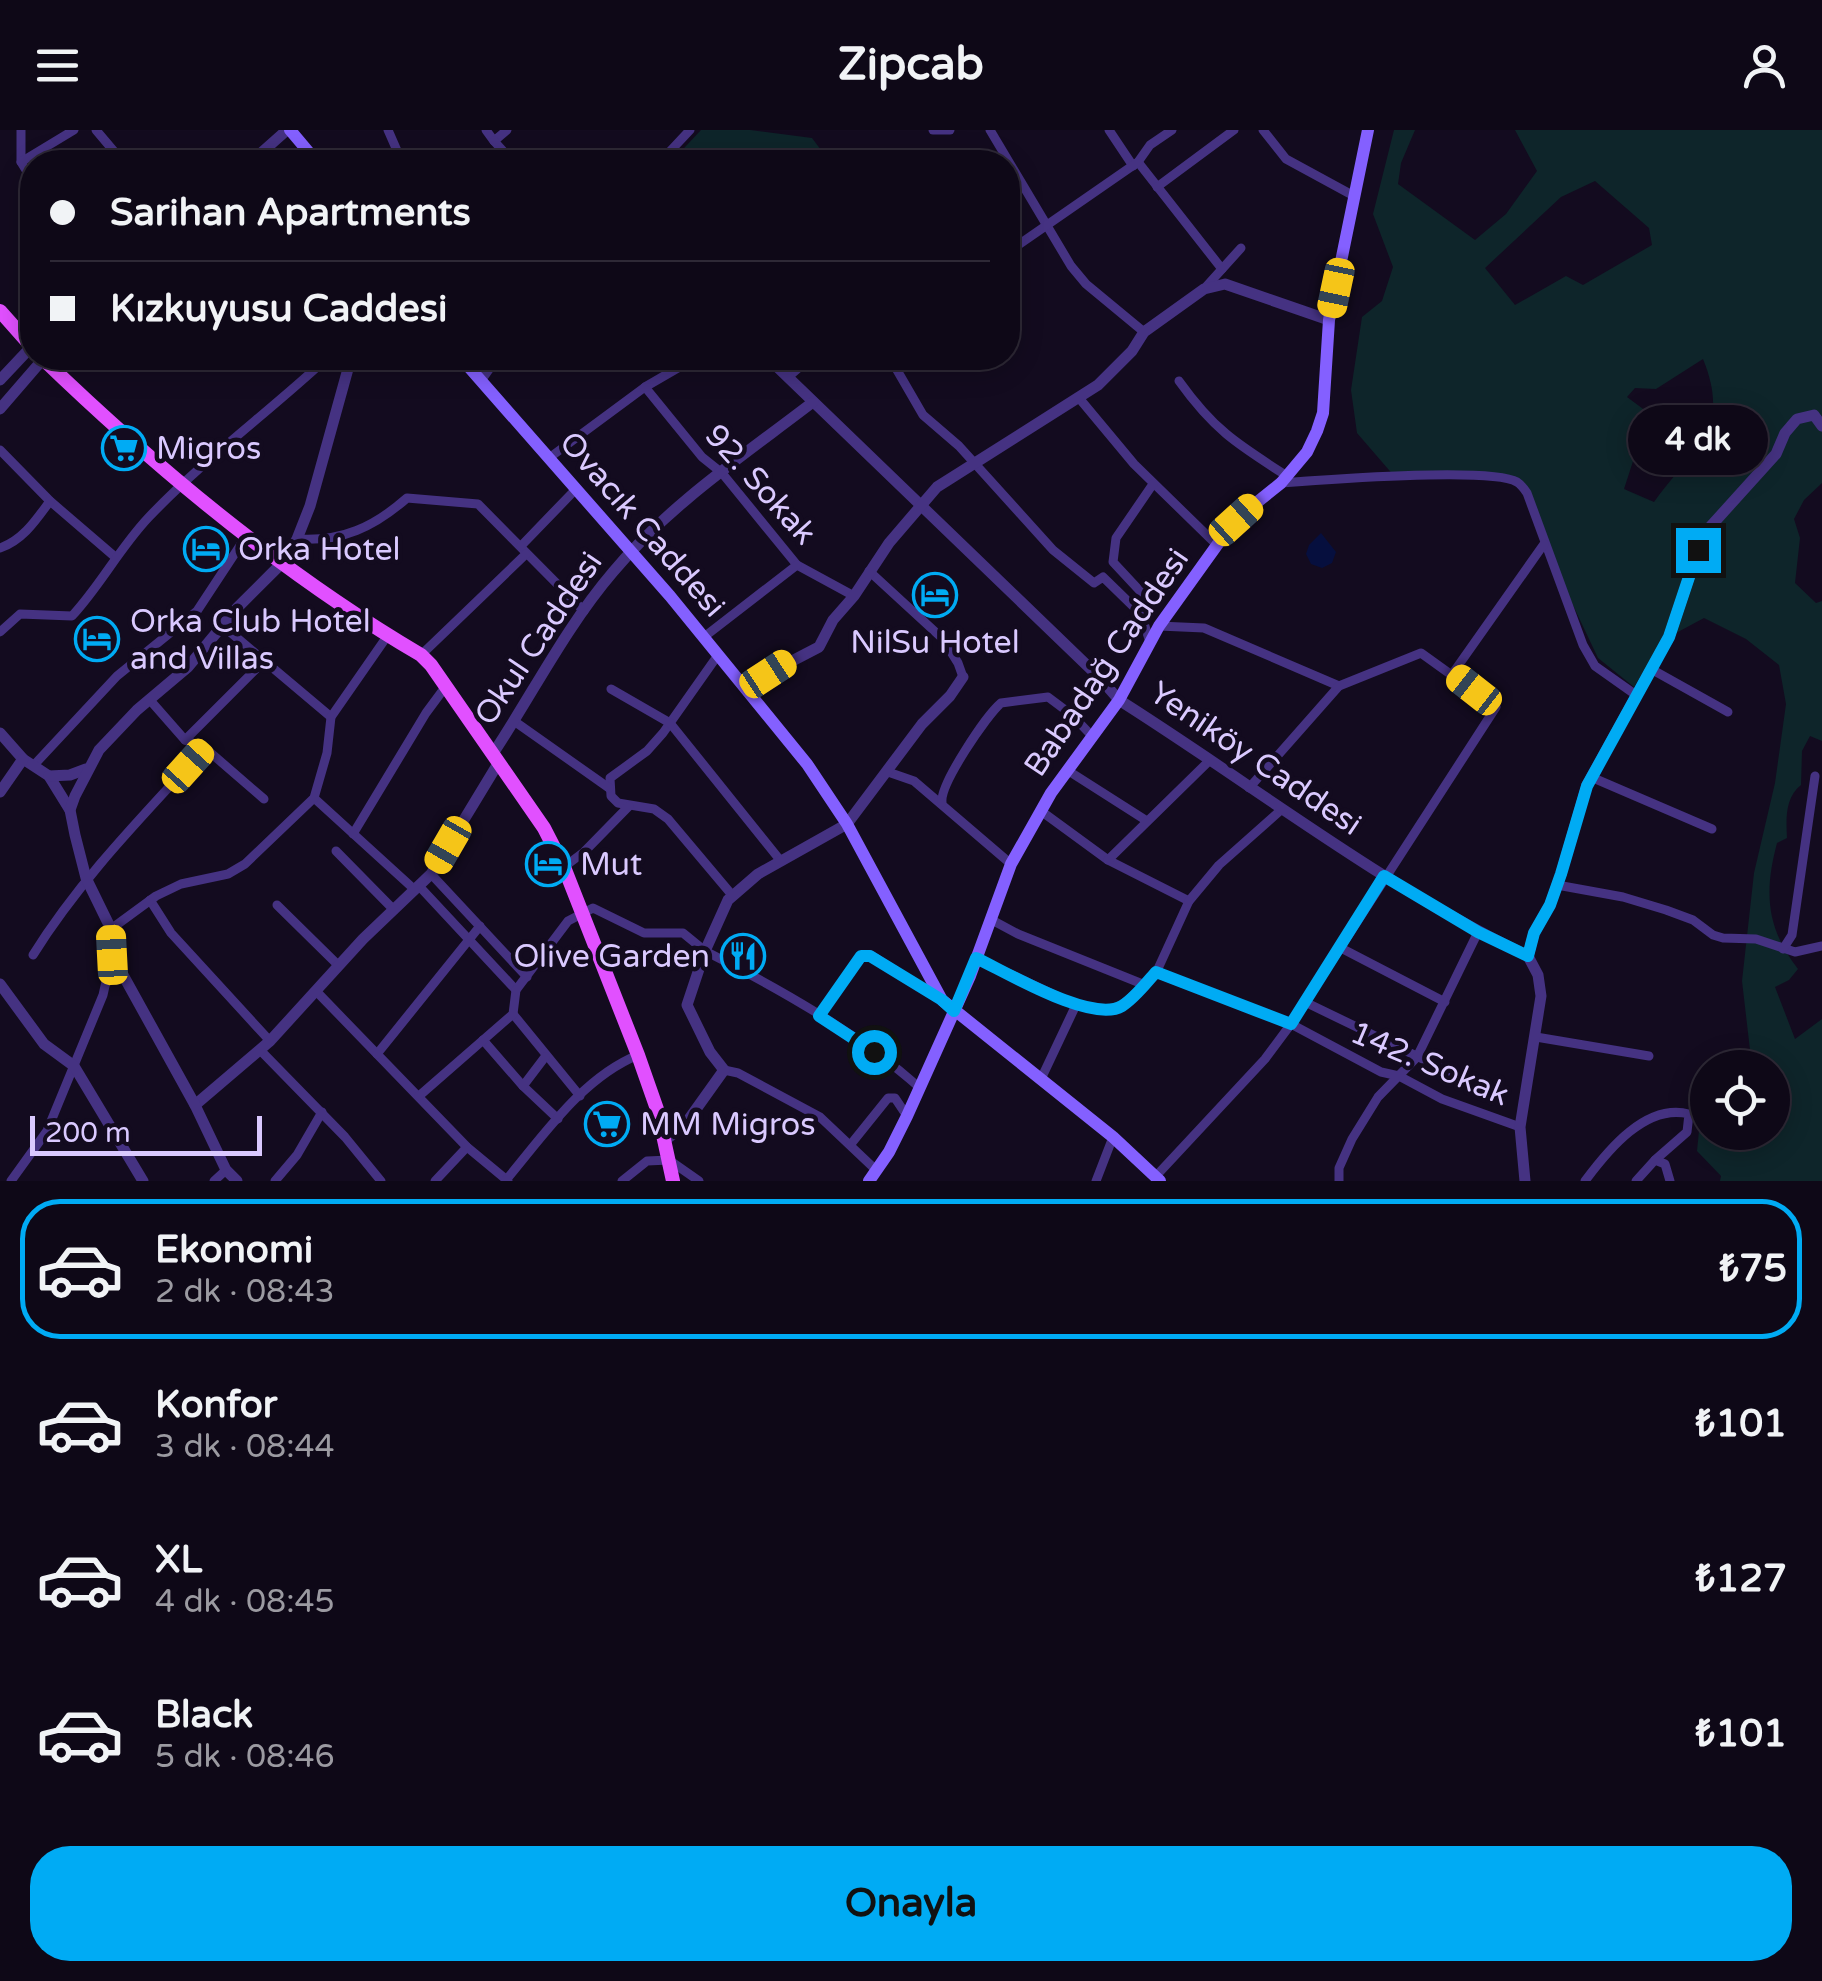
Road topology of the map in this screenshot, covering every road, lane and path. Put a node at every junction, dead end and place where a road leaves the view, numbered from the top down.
1 (74, 130) edge
2 (96, 130) edge
3 (288, 130) edge
4 (486, 130) edge
5 (507, 130) edge
6 (690, 130) edge
7 (932, 130) edge
8 (950, 130) edge
9 (1109, 130) edge
10 (1172, 130) edge
11 (1234, 130) edge
12 (1263, 130) edge
13 (1368, 130) edge
14 (494, 140) junction
15 (41, 150) edge
16 (114, 150) edge
17 (265, 150) edge
18 (306, 150) edge
19 (503, 150) edge
20 (671, 150) edge
21 (1136, 164) junction
22 (1020, 179) edge
23 (1157, 187) junction
24 (1354, 196) junction
25 (1047, 224) junction
26 (1020, 243) edge
27 (1241, 248) dead end
28 (1222, 269) junction
29 (1204, 289) junction
30 (0, 311) edge
31 (1328, 320) junction
32 (1144, 332) junction
33 (20, 333) edge
34 (20, 359) edge
35 (33, 370) edge
36 (56, 370) edge
37 (314, 370) edge
38 (348, 370) edge
39 (471, 370) edge
40 (488, 370) edge
41 (675, 370) edge
42 (781, 370) edge
43 (796, 370) edge
44 (897, 370) edge
45 (788, 377) junction
46 (0, 380) edge
47 (480, 381) junction
48 (1179, 381) dead end
49 (646, 387) junction
50 (1079, 398) junction
51 (812, 402) junction
52 (0, 409) edge
53 (1822, 426) edge
54 (0, 450) edge
55 (549, 458) junction
56 (974, 462) junction
57 (722, 472) junction
58 (1284, 479) junction
59 (1154, 484) junction
60 (183, 486) junction
61 (576, 489) junction
62 (50, 501) junction
63 (922, 508) junction
64 (247, 535) junction
65 (297, 539) junction
66 (1544, 544) junction
67 (1217, 546) junction
68 (0, 548) edge
69 (523, 550) junction
70 (631, 552) junction
71 (114, 556) junction
72 (284, 562) junction
73 (797, 565) junction
74 (870, 571) junction
75 (854, 596) junction
76 (1152, 605) dead end
77 (584, 611) junction
78 (224, 626) junction
79 (1159, 626) junction
80 (0, 632) edge
81 (388, 636) junction
82 (704, 637) junction
83 (1150, 642) junction
84 (718, 654) junction
85 (421, 655) junction
86 (264, 661) junction
87 (1651, 669) junction
88 (1452, 674) junction
89 (962, 677) joint
90 (446, 686) junction
91 (1339, 686) junction
92 (611, 689) dead end
93 (751, 694) junction
94 (1636, 695) junction
95 (149, 700) junction
96 (1119, 700) junction
97 (1728, 712) dead end
98 (332, 717) junction
99 (514, 721) junction
100 (670, 723) junction
101 (0, 734) edge
102 (1091, 735) junction
103 (185, 740) junction
104 (204, 748) junction
105 (496, 757) junction
106 (1210, 760) junction
107 (28, 762) junction
108 (86, 770) junction
109 (1067, 770) junction
110 (888, 772) junction
111 (49, 776) junction
112 (1815, 776) dead end
113 (1592, 777) junction
114 (610, 788) junction
115 (1249, 788) junction
116 (0, 792) edge
117 (314, 798) junction
118 (264, 800) dead end
119 (942, 802) junction
120 (629, 806) junction
121 (70, 810) junction
122 (1041, 810) junction
123 (1281, 810) junction
124 (1147, 821) junction
125 (847, 824) junction
126 (1712, 830) dead end
127 (353, 834) junction
128 (336, 852) dead end
129 (780, 860) junction
130 (1108, 860) junction
131 (1011, 864) junction
132 (564, 866) junction
133 (431, 874) junction
134 (1384, 876) junction
135 (86, 878) junction
136 (1557, 885) junction
137 (417, 888) junction
138 (732, 895) junction
139 (150, 900) junction
140 (1189, 902) junction
141 (278, 905) dead end
142 (394, 910) junction
143 (581, 912) junction
144 (990, 919) junction
145 (480, 926) junction
146 (111, 929) junction
147 (1478, 932) junction
148 (468, 938) junction
149 (1822, 946) edge
150 (1339, 947) junction
151 (1783, 950) junction
152 (705, 951) junction
153 (33, 955) dead end
154 (112, 955) junction
155 (1528, 956) junction
156 (976, 958) junction
157 (338, 965) junction
158 (1156, 972) junction
159 (527, 977) junction
160 (0, 984) edge
161 (1145, 985) junction
162 (516, 990) junction
163 (316, 991) junction
164 (942, 1000) junction
165 (1305, 1002) junction
166 (1445, 1002) junction
167 (1076, 1005) junction
168 (954, 1011) junction
169 (513, 1014) junction
170 (819, 1016) junction
171 (1291, 1024) junction
172 (1536, 1037) junction
173 (484, 1040) junction
174 (265, 1046) junction
175 (376, 1054) junction
176 (638, 1054) junction
177 (1649, 1056) dead end
178 (546, 1057) junction
179 (1417, 1057) junction
180 (74, 1066) junction
181 (724, 1070) junction
182 (1399, 1076) junction
183 (1464, 1079) dead end
184 (1040, 1080) junction
185 (523, 1086) junction
186 (920, 1088) junction
187 (418, 1096) junction
188 (580, 1096) junction
189 (195, 1106) junction
190 (322, 1112) junction
191 (906, 1116) junction
192 (558, 1119) junction
193 (1520, 1127) junction
194 (1113, 1138) junction
195 (665, 1140) junction
196 (851, 1144) junction
197 (466, 1147) junction
198 (669, 1160) junction
199 (1655, 1160) junction
200 (226, 1170) junction
201 (872, 1176) edge
202 (1158, 1178) edge
203 (507, 1180) edge
204 (10, 1181) edge
205 (143, 1181) edge
206 (214, 1181) edge
207 (237, 1181) edge
208 (275, 1181) edge
209 (381, 1181) edge
210 (435, 1181) edge
211 (622, 1181) edge
212 (673, 1181) edge
213 (699, 1181) edge
214 (1096, 1181) edge
215 (1340, 1181) edge
216 (1525, 1181) edge
217 (1586, 1181) edge
218 (1636, 1181) edge
219 (1670, 1181) edge

1 - 15 street
2 - 16 street
3 - 17 street
3 - 18 main road
4 - 14 street
5 - 14 street
6 - 20 street
7 - 8 street
9 - 21 street
10 - 21 street
11 - 23 street
12 - 24 street
13 - 24 main road, Babadağ Caddesi
14 - 19 street
21 - 23 street
21 - 25 street
22 - 25 street
23 - 28 street
24 - 31 main road, Babadağ Caddesi
25 - 26 street
25 - 32 street
27 - 28 street
28 - 29 street
29 - 31 street
29 - 32 street
30 - 33 main road
31 - 58 main road, Babadağ Caddesi
32 - 50 street
34 - 46 street
35 - 52 street
36 - 60 main road
37 - 60 street
38 - 65 street
39 - 47 main road, Ovacık Caddesi
40 - 47 street
41 - 49 street
42 - 45 street, Yeniköy Caddesi
43 - 45 street
44 - 56 street
45 - 51 street, Yeniköy Caddesi
47 - 55 main road, Ovacık Caddesi
48 - 58 street
49 - 55 street
49 - 57 street, 92. Sokak
50 - 56 street
50 - 59 street
51 - 57 street, Okul Caddesi
51 - 63 street, Yeniköy Caddesi
53 - 87 street
54 - 62 street
55 - 61 main road, Ovacık Caddesi
56 - 63 street
56 - 83 street
57 - 70 street, Okul Caddesi
57 - 73 street, 92. Sokak
58 - 66 street
58 - 67 main road, Babadağ Caddesi
59 - 67 street
59 - 76 street
60 - 64 main road
60 - 71 street
61 - 69 street
61 - 70 main road, Ovacık Caddesi
62 - 68 street
62 - 71 street
63 - 74 street
63 - 96 street, Yeniköy Caddesi
64 - 72 main road
64 - 107 street
65 - 69 street
65 - 72 street
66 - 88 street
66 - 94 street
67 - 79 main road, Babadağ Caddesi
69 - 77 street
69 - 85 street
70 - 77 street, Okul Caddesi
70 - 82 main road, Ovacık Caddesi
71 - 80 street
72 - 78 street
72 - 81 main road
73 - 75 street, 92. Sokak
73 - 82 street
74 - 75 street
74 - 89 street
75 - 93 street
77 - 99 street, Okul Caddesi
78 - 86 street
78 - 95 street
79 - 83 main road, Babadağ Caddesi
79 - 91 street
81 - 85 main road
81 - 98 street
82 - 84 main road, Ovacık Caddesi
83 - 96 main road, Babadağ Caddesi
84 - 93 main road, Ovacık Caddesi
84 - 100 street
85 - 90 main road
86 - 98 street
86 - 103 street
87 - 94 street
87 - 97 street
88 - 91 street
88 - 134 street
89 - 110 street
90 - 105 main road
90 - 127 street
91 - 115 street
92 - 100 street
93 - 125 main road, Ovacık Caddesi
94 - 113 street
95 - 103 street
95 - 108 street
96 - 102 main road, Babadağ Caddesi
96 - 106 street, Yeniköy Caddesi
98 - 117 street
99 - 105 street, Okul Caddesi
99 - 114 street
100 - 114 street
100 - 129 street
101 - 107 street
102 - 109 main road, Babadağ Caddesi
102 - 119 street
103 - 104 street
104 - 118 street
104 - 135 street
105 - 132 main road
105 - 133 street, Okul Caddesi
106 - 115 street, Yeniköy Caddesi
106 - 124 street
107 - 111 street
107 - 116 street
108 - 111 street
108 - 121 street
109 - 122 main road, Babadağ Caddesi
109 - 124 street
110 - 119 street
110 - 125 street
111 - 121 street
112 - 151 street
113 - 126 street
113 - 136 street
114 - 120 street
115 - 123 street, Yeniköy Caddesi
117 - 127 street
117 - 139 street
119 - 131 street
120 - 132 street
120 - 138 street
121 - 135 street
122 - 130 street
122 - 131 main road, Babadağ Caddesi
123 - 134 street, Yeniköy Caddesi
123 - 140 street
124 - 130 street
125 - 129 street
125 - 164 main road, Ovacık Caddesi
127 - 137 street
128 - 142 street
129 - 138 street
130 - 140 street
131 - 144 main road, Babadağ Caddesi
132 - 143 main road
133 - 137 street, Okul Caddesi
133 - 145 street
134 - 147 street, Yeniköy Caddesi
134 - 150 street
135 - 146 street
135 - 153 street
136 - 151 street
136 - 155 street
137 - 142 street, Okul Caddesi
137 - 148 street
138 - 152 street
139 - 146 street
139 - 174 street
140 - 158 street
141 - 157 street
142 - 157 street, Okul Caddesi
143 - 152 street
143 - 159 street
143 - 176 main road
144 - 156 main road, Babadağ Caddesi
144 - 161 street
145 - 148 street
145 - 159 street
146 - 154 street
147 - 155 street, Yeniköy Caddesi
147 - 166 street
148 - 162 street
148 - 175 street
149 - 151 street
150 - 165 street
150 - 166 street
152 - 170 street
152 - 181 street
154 - 180 street
154 - 189 street
155 - 172 street
156 - 167 street
156 - 168 main road, Babadağ Caddesi
157 - 163 street, Okul Caddesi
158 - 161 street
158 - 171 street, 142. Sokak
159 - 162 street
160 - 180 street
161 - 167 street
162 - 169 street
163 - 174 street, Okul Caddesi
163 - 175 street
164 - 168 main road, Ovacık Caddesi
164 - 170 street
165 - 171 street
165 - 179 street
166 - 179 street
167 - 184 street
168 - 184 main road, Ovacık Caddesi
168 - 186 main road, Babadağ Caddesi
169 - 173 street
169 - 178 street
170 - 186 street
171 - 182 street, 142. Sokak
171 - 202 street
172 - 177 street
172 - 193 street
173 - 185 street
173 - 187 street
174 - 189 street, Okul Caddesi
174 - 190 street
175 - 187 street
176 - 188 street
176 - 195 main road
178 - 185 street
178 - 188 street
179 - 182 street
179 - 183 street
180 - 204 street
180 - 205 street
181 - 195 street
181 - 196 street
182 - 193 street, 142. Sokak
182 - 215 street
184 - 194 main road, Ovacık Caddesi
185 - 192 street
186 - 191 main road, Babadağ Caddesi
187 - 197 street
188 - 192 street
189 - 200 street
190 - 208 street
190 - 209 street
191 - 196 street
191 - 201 main road, Babadağ Caddesi
192 - 203 street
193 - 216 street
194 - 202 main road, Ovacık Caddesi
194 - 214 street
195 - 198 main road
196 - 201 street
197 - 203 street
197 - 210 street
198 - 211 street
198 - 212 main road
198 - 213 street
199 - 217 street
199 - 218 street
199 - 219 street
200 - 206 street
200 - 207 street

